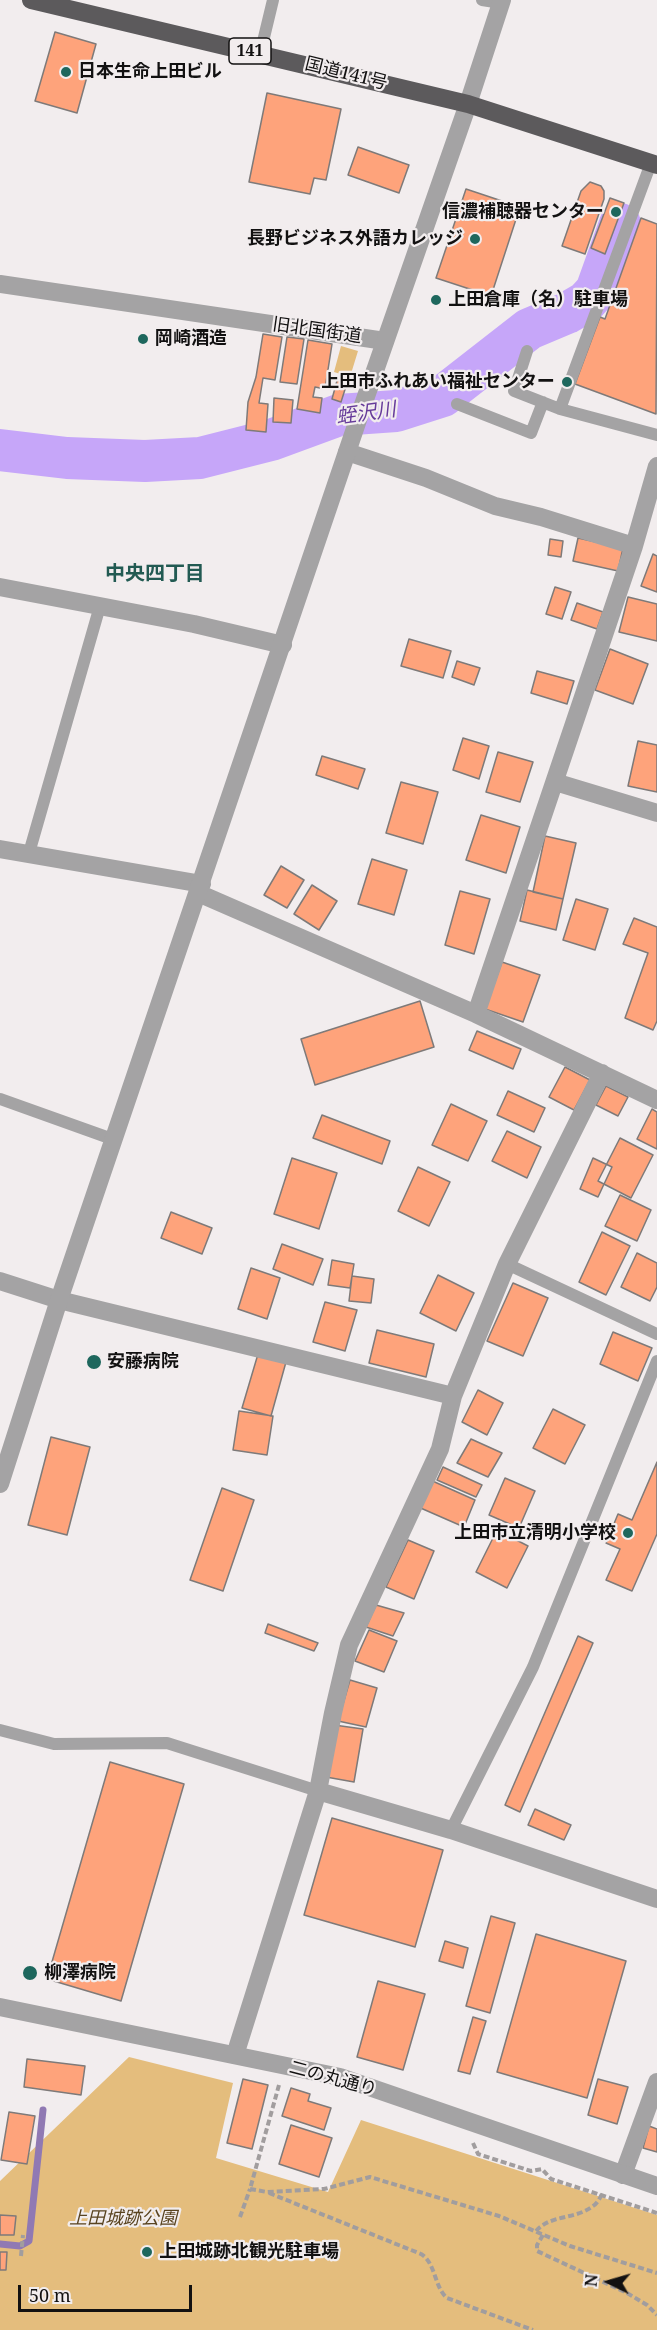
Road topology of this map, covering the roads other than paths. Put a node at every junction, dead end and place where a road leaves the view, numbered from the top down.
1 (31, 0) edge
2 (273, 0) edge
3 (482, 0) edge
4 (502, 1) edge
5 (260, 54) junction
6 (468, 104) junction
7 (654, 164) edge
8 (0, 284) edge
9 (385, 341) junction
10 (527, 351) dead end
11 (543, 402) junction
12 (457, 404) dead end
13 (560, 409) junction
14 (657, 435) edge
15 (347, 452) junction
16 (657, 466) edge
17 (651, 515) edge
18 (634, 546) junction
19 (0, 587) edge
20 (100, 606) junction
21 (283, 645) junction
22 (555, 782) junction
23 (657, 813) edge
24 (0, 849) edge
25 (29, 853) junction
26 (200, 889) junction
27 (476, 1014) junction
28 (602, 1073) junction
29 (0, 1099) edge
30 (657, 1100) edge
31 (115, 1140) junction
32 (507, 1264) junction
33 (0, 1281) edge
34 (59, 1300) junction
35 (657, 1334) edge
36 (657, 1361) edge
37 (453, 1396) junction
38 (0, 1484) edge
39 (0, 1730) edge
40 (318, 1791) junction
41 (451, 1830) junction
42 (657, 1899) edge
43 (0, 2007) edge
44 (235, 2055) junction
45 (657, 2082) edge
46 (623, 2175) junction
47 (657, 2186) edge

1 - 5 highway, 国道141号 / 141
2 - 5 lane
3 - 4 lane
4 - 6 street, 旧北国街道
5 - 6 highway, 国道141号 / 141
6 - 7 highway, 国道141号 / 141
6 - 9 street, 旧北国街道
7 - 13 lane
8 - 9 street, 旧北国街道
9 - 15 street
10 - 11 lane
11 - 12 lane
11 - 13 lane
13 - 14 lane
15 - 18 street
15 - 21 street
16 - 17 street
17 - 18 street
18 - 22 street
19 - 20 street
20 - 21 street
20 - 25 lane
21 - 26 street
22 - 23 street
22 - 27 street
24 - 25 street
25 - 26 street
26 - 27 street
26 - 31 street
27 - 28 street
28 - 30 street
28 - 32 street
29 - 31 lane
31 - 34 street
32 - 35 lane
32 - 37 street
33 - 34 street
34 - 37 street
34 - 38 street
36 - 41 lane
37 - 40 street
39 - 40 lane
40 - 41 street
40 - 44 street
41 - 42 street
43 - 44 street, 二の丸通り
44 - 46 street, 二の丸通り
45 - 46 street
46 - 47 street, 二の丸通り

